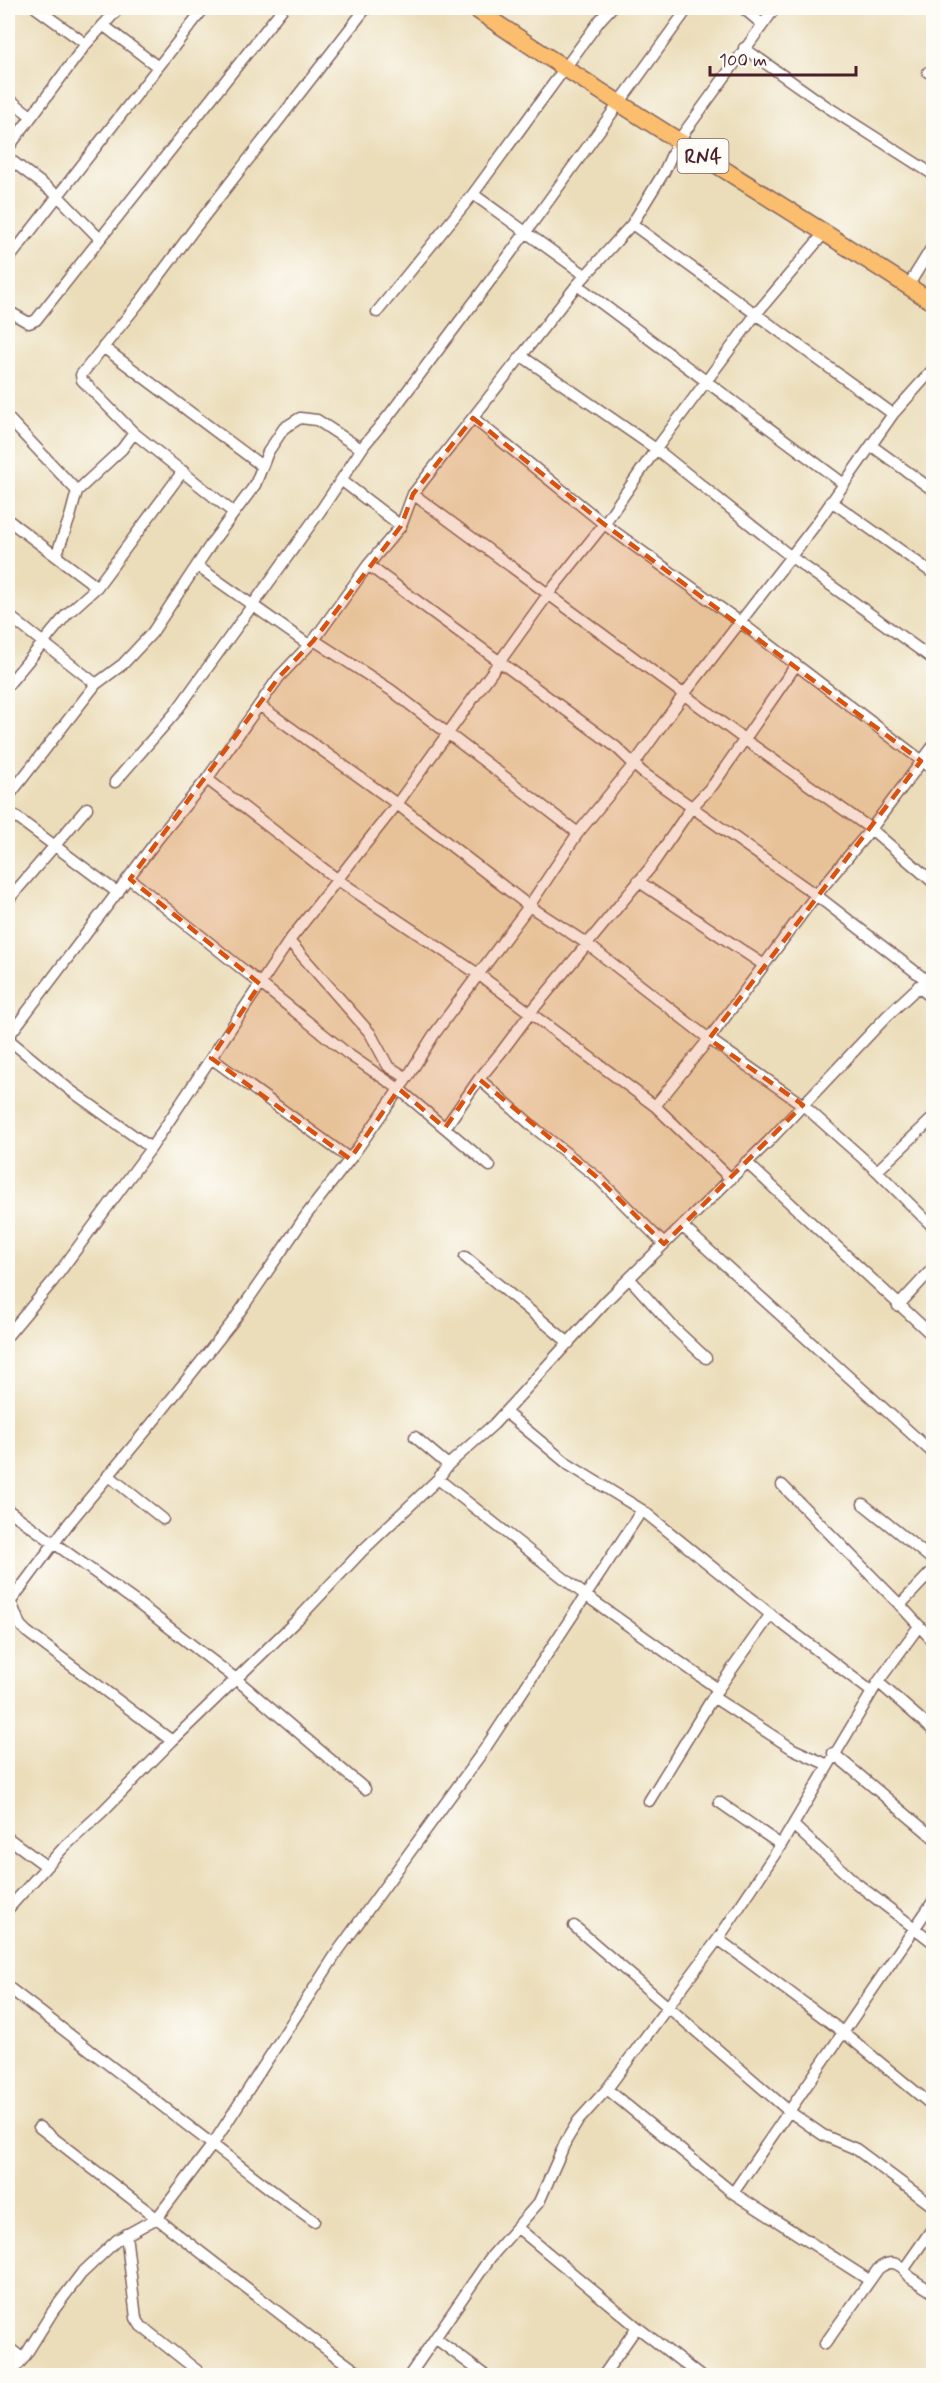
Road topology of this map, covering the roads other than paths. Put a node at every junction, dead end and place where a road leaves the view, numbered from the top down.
1 (36, 8) edge
2 (119, 8) edge
3 (204, 8) edge
4 (283, 8) edge
5 (366, 8) edge
6 (474, 8) edge
7 (611, 8) edge
8 (688, 8) edge
9 (743, 8) edge
10 (775, 8) edge
11 (926, 8) edge
12 (933, 13) edge
13 (762, 24) junction
14 (103, 25) junction
15 (86, 44) junction
16 (744, 48) junction
17 (158, 67) junction
18 (565, 69) junction
19 (8, 98) edge
20 (621, 104) junction
21 (31, 116) junction
22 (678, 141) junction
23 (8, 148) edge
24 (8, 158) edge
25 (933, 175) edge
26 (473, 194) junction
27 (57, 195) junction
28 (632, 224) junction
29 (527, 231) junction
30 (826, 231) junction
31 (99, 239) junction
32 (933, 244) edge
33 (8, 260) edge
34 (585, 275) junction
35 (577, 285) junction
36 (908, 286) junction
37 (933, 303) edge
38 (8, 311) edge
39 (377, 312) dead end
40 (756, 314) junction
41 (103, 346) junction
42 (522, 357) junction
43 (933, 368) edge
44 (706, 383) junction
45 (893, 414) junction
46 (8, 418) edge
47 (473, 418) junction
48 (134, 433) junction
49 (872, 446) junction
50 (361, 449) junction
51 (656, 449) junction
52 (262, 466) junction
53 (183, 471) junction
54 (341, 480) junction
55 (844, 484) junction
56 (77, 491) junction
57 (933, 491) edge
58 (413, 494) junction
59 (831, 501) junction
60 (234, 513) junction
61 (8, 520) edge
62 (604, 525) junction
63 (401, 526) junction
64 (56, 556) junction
65 (790, 556) junction
66 (368, 565) junction
67 (197, 566) junction
68 (933, 574) edge
69 (97, 587) junction
70 (549, 593) junction
71 (252, 606) junction
72 (8, 615) edge
73 (740, 622) junction
74 (44, 642) junction
75 (311, 642) junction
76 (933, 660) edge
77 (499, 662) junction
78 (796, 665) junction
79 (96, 684) junction
80 (8, 685) edge
81 (685, 693) junction
82 (259, 705) junction
83 (448, 732) junction
84 (744, 739) junction
85 (933, 745) edge
86 (921, 761) junction
87 (634, 764) junction
88 (933, 770) edge
89 (207, 779) junction
90 (115, 782) dead end
91 (8, 796) edge
92 (397, 804) junction
93 (87, 808) dead end
94 (692, 808) junction
95 (8, 811) edge
96 (871, 829) junction
97 (578, 833) junction
98 (52, 846) junction
99 (129, 879) junction
100 (338, 880) junction
101 (638, 881) junction
102 (933, 883) edge
103 (118, 893) junction
104 (816, 896) junction
105 (8, 900) edge
106 (529, 906) junction
107 (289, 941) junction
108 (586, 943) junction
109 (764, 965) junction
110 (478, 974) junction
111 (926, 979) edge
112 (260, 984) junction
113 (933, 1000) edge
114 (531, 1012) junction
115 (8, 1038) edge
116 (709, 1039) junction
117 (211, 1058) junction
118 (407, 1078) junction
119 (479, 1079) junction
120 (399, 1089) junction
121 (803, 1105) junction
122 (655, 1106) junction
123 (933, 1117) edge
124 (445, 1128) junction
125 (151, 1148) junction
126 (350, 1159) junction
127 (746, 1162) junction
128 (490, 1166) dead end
129 (877, 1171) junction
130 (731, 1179) junction
131 (682, 1226) junction
132 (933, 1228) edge
133 (664, 1244) junction
134 (465, 1257) dead end
135 (933, 1267) edge
136 (630, 1279) junction
137 (898, 1306) junction
138 (8, 1335) edge
139 (933, 1337) edge
140 (569, 1344) junction
141 (706, 1358) dead end
142 (505, 1412) junction
143 (415, 1437) dead end
144 (933, 1454) edge
145 (448, 1465) junction
146 (108, 1475) junction
147 (438, 1479) junction
148 (782, 1485) dead end
149 (863, 1504) dead end
150 (8, 1510) edge
151 (642, 1510) junction
152 (163, 1519) dead end
153 (54, 1544) junction
154 (933, 1561) edge
155 (933, 1569) edge
156 (585, 1595) junction
157 (9, 1604) edge
158 (900, 1605) junction
159 (771, 1614) junction
160 (919, 1626) junction
161 (933, 1642) edge
162 (236, 1679) junction
163 (875, 1687) junction
164 (715, 1693) junction
165 (933, 1731) edge
166 (172, 1741) junction
167 (833, 1753) junction
168 (828, 1765) junction
169 (365, 1789) dead end
170 (649, 1801) dead end
171 (719, 1802) dead end
172 (793, 1826) junction
173 (8, 1838) edge
174 (933, 1838) edge
175 (781, 1845) junction
176 (46, 1866) junction
177 (933, 1900) edge
178 (8, 1909) edge
179 (574, 1926) dead end
180 (915, 1928) junction
181 (718, 1939) junction
182 (933, 1943) edge
183 (8, 1987) edge
184 (666, 2007) junction
185 (843, 2032) junction
186 (607, 2089) junction
187 (933, 2107) edge
188 (790, 2112) junction
189 (39, 2127) dead end
190 (213, 2144) junction
191 (733, 2193) junction
192 (933, 2207) edge
193 (157, 2218) junction
194 (315, 2221) dead end
195 (933, 2226) edge
196 (518, 2228) junction
197 (126, 2234) junction
198 (904, 2269) junction
199 (869, 2280) junction
200 (933, 2293) edge
201 (637, 2326) junction
202 (435, 2338) junction
203 (825, 2344) dead end
204 (8, 2347) edge
205 (23, 2359) junction
206 (203, 2375) edge
207 (8, 2376) edge
208 (363, 2376) edge
209 (409, 2376) edge
210 (486, 2376) edge
211 (603, 2376) edge
212 (700, 2376) edge

1 - 15 street
2 - 14 street
3 - 17 street
4 - 31 street
5 - 41 street
6 - 18 highway, RN4
7 - 18 street
8 - 20 street
9 - 13 street
10 - 13 street
11 - 12 street
13 - 16 street
14 - 15 street
14 - 17 street
15 - 21 street
16 - 22 street
16 - 25 street
17 - 27 street
18 - 20 highway, RN4
18 - 26 street
19 - 21 street
20 - 22 highway, RN4
20 - 29 street
21 - 23 street
22 - 28 street
22 - 30 highway, RN4
24 - 27 street
26 - 29 street
26 - 39 street
27 - 31 street
27 - 33 street
28 - 34 street
28 - 40 street
29 - 34 street
29 - 50 street
30 - 36 highway, RN4
30 - 40 street
31 - 38 street
32 - 36 street
34 - 35 street
35 - 42 street
35 - 44 street
36 - 37 highway, RN4
40 - 44 street
40 - 45 street
41 - 48 street
41 - 52 street
42 - 47 street
42 - 51 street
43 - 45 street
44 - 51 street
44 - 55 street
45 - 49 street
46 - 56 street
47 - 58 street
47 - 62 street
48 - 53 street
48 - 56 street
49 - 55 street
49 - 57 street
50 - 52 street
50 - 54 street
51 - 62 street
51 - 65 street
52 - 60 street
53 - 60 street
53 - 69 street
54 - 63 street
54 - 71 street
55 - 59 street
56 - 64 street
58 - 63 street
58 - 70 street
59 - 65 street
59 - 68 street
60 - 67 street
61 - 64 street
62 - 70 street
62 - 73 street
63 - 66 street
64 - 69 street
65 - 73 street
65 - 76 street
66 - 75 street
66 - 77 street
67 - 71 street
67 - 79 street
69 - 74 street
70 - 77 street
70 - 81 street
71 - 75 street
71 - 90 street
72 - 74 street
73 - 78 street
73 - 81 street
74 - 79 street
74 - 80 street
75 - 82 street
75 - 83 street
77 - 83 street
77 - 87 street
78 - 84 street
78 - 86 street
79 - 91 street
81 - 84 street
81 - 87 street
82 - 89 street
82 - 92 street
83 - 92 street
83 - 97 street
84 - 94 street
84 - 96 street
85 - 86 street
86 - 88 street
86 - 96 street
87 - 94 street
87 - 97 street
89 - 99 street
89 - 100 street
92 - 100 street
92 - 106 street
93 - 98 street
94 - 101 street
94 - 104 street
95 - 98 street
96 - 102 street
96 - 104 street
97 - 106 street
98 - 103 street
98 - 105 street
99 - 103 street
99 - 112 street
100 - 107 street
100 - 110 street
101 - 108 street
101 - 109 street
103 - 115 street
104 - 109 street
104 - 111 street
106 - 108 street
106 - 110 street
107 - 112 street
107 - 118 street
108 - 114 street
108 - 116 street
109 - 116 street
110 - 114 street
110 - 118 street
111 - 113 street
111 - 121 street
112 - 117 street
112 - 120 street
114 - 119 street
114 - 122 street
115 - 125 street
116 - 121 street
116 - 122 street
117 - 125 street
117 - 126 street
118 - 120 street
119 - 124 street
119 - 133 street
120 - 124 street
120 - 126 street
121 - 127 street
121 - 129 street
122 - 130 street
123 - 129 street
124 - 128 street
125 - 138 street
126 - 146 street
127 - 130 street
127 - 137 street
129 - 132 street
130 - 131 street
131 - 133 street
131 - 144 street
133 - 136 street
134 - 140 street
135 - 137 street
136 - 140 street
136 - 141 street
137 - 139 street
140 - 142 street
142 - 145 street
142 - 151 street
143 - 145 street
145 - 147 street
146 - 152 street
146 - 153 street
147 - 156 street
147 - 162 street
148 - 158 street
149 - 154 street
150 - 153 street
151 - 156 street
151 - 159 street
153 - 157 street
153 - 162 street
155 - 158 street
156 - 164 street
156 - 190 street
157 - 166 street
158 - 160 street
159 - 163 street
159 - 164 street
160 - 161 street
160 - 163 street
162 - 166 street
162 - 169 street
163 - 165 street
163 - 167 street
164 - 168 street
164 - 170 street
166 - 176 street
167 - 168 street
167 - 174 street
168 - 172 street
171 - 175 street
172 - 175 street
172 - 180 street
173 - 176 street
175 - 181 street
176 - 178 street
177 - 180 street
179 - 184 street
180 - 182 street
180 - 185 street
181 - 184 street
181 - 185 street
183 - 190 street
184 - 186 street
184 - 188 street
185 - 187 street
185 - 188 street
186 - 191 street
186 - 196 street
188 - 191 street
188 - 192 street
189 - 193 street
190 - 193 street
190 - 194 street
191 - 199 street
193 - 197 street
193 - 208 street
195 - 198 street
196 - 201 street
196 - 202 street
197 - 205 street
197 - 206 street
198 - 199 street
198 - 200 street
199 - 203 street
201 - 211 street
201 - 212 street
202 - 209 street
202 - 210 street
204 - 205 street
205 - 207 street

